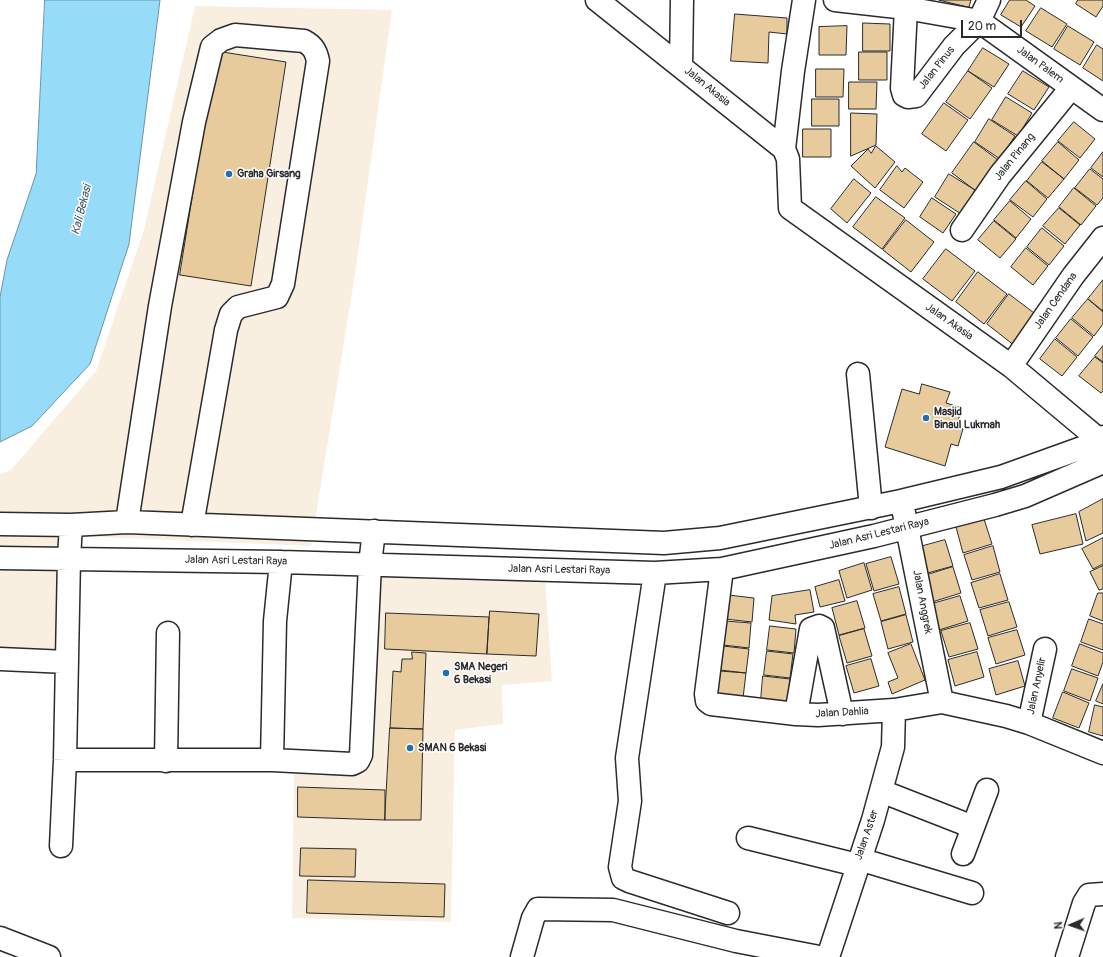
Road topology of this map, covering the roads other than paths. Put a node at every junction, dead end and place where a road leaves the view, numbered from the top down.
1 (597, 0) edge
2 (682, 0) edge
3 (804, 0) edge
4 (835, 0) edge
5 (990, 0) edge
6 (906, 8) junction
7 (979, 21) junction
8 (681, 66) junction
9 (1071, 88) junction
10 (1103, 110) edge
11 (784, 149) junction
12 (962, 230) dead end
13 (1103, 238) edge
14 (1011, 366) junction
15 (858, 374) dead end
16 (1102, 440) edge
17 (1103, 462) edge
18 (901, 501) junction
19 (870, 508) junction
20 (127, 522) junction
21 (801, 523) junction
22 (0, 524) edge
23 (71, 525) junction
24 (192, 525) junction
25 (908, 527) junction
26 (374, 531) junction
27 (498, 538) junction
28 (808, 551) junction
29 (0, 558) edge
30 (69, 558) junction
31 (281, 562) junction
32 (370, 564) junction
33 (496, 568) junction
34 (722, 569) junction
35 (656, 573) junction
36 (168, 633) dead end
37 (1045, 649) dead end
38 (0, 660) edge
39 (66, 662) junction
40 (942, 702) junction
41 (894, 710) junction
42 (796, 714) junction
43 (842, 714) junction
44 (1029, 723) junction
45 (1103, 753) edge
46 (65, 760) junction
47 (272, 760) junction
48 (166, 761) junction
49 (987, 790) dead end
50 (881, 791) junction
51 (973, 827) junction
52 (748, 838) dead end
53 (62, 846) dead end
54 (963, 854) dead end
55 (858, 862) junction
56 (972, 893) dead end
57 (1103, 894) edge
58 (728, 913) dead end
59 (0, 938) edge
60 (49, 957) edge
61 (522, 957) edge
62 (819, 957) edge
63 (828, 957) edge
64 (1067, 957) edge

1 - 8 street
2 - 8 street, Jalan Akasia
3 - 11 street
4 - 6 street, Jalan Palem
5 - 7 street, Jalan Pinus
6 - 7 street, Jalan Palem
6 - 7 street, Jalan Pinus
7 - 9 street, Jalan Palem
8 - 11 street, Jalan Akasia
9 - 10 street, Jalan Palem
9 - 12 street, Jalan Pinang
11 - 14 street, Jalan Akasia
13 - 14 street, Jalan Cendana
14 - 16 street, Jalan Akasia
15 - 19 street
16 - 18 street
17 - 25 street, Jalan Asri Lestari Raya
18 - 19 street
18 - 25 street, Jalan Anggrek
19 - 21 street
20 - 23 street
20 - 24 street
20 - 24 street
21 - 27 street
21 - 28 street
22 - 23 street
23 - 30 street
24 - 26 street
25 - 28 street, Jalan Asri Lestari Raya
25 - 40 street, Jalan Anggrek
26 - 27 street
26 - 32 street
27 - 33 street
28 - 34 street, Jalan Asri Lestari Raya
29 - 30 street, Jalan Asri Lestari Raya
30 - 31 street, Jalan Asri Lestari Raya
30 - 39 street
31 - 32 street, Jalan Asri Lestari Raya
31 - 47 street
32 - 33 street, Jalan Asri Lestari Raya
32 - 47 street
33 - 35 street, Jalan Asri Lestari Raya
34 - 35 street, Jalan Asri Lestari Raya
34 - 42 street, Jalan Dahlia
35 - 58 street
36 - 48 street
37 - 44 street, Jalan Anyelir
38 - 39 street
39 - 46 street
40 - 41 street, Jalan Dahlia
40 - 44 street, Jalan Dahlia
41 - 43 street, Jalan Dahlia
41 - 50 street, Jalan Aster
42 - 43 street, Jalan Dahlia
42 - 43 street
44 - 45 street, Jalan Dahlia
46 - 48 street
46 - 53 street
47 - 48 street
49 - 51 street
50 - 51 street
50 - 55 street, Jalan Aster
51 - 54 street
52 - 55 street
55 - 56 street
55 - 63 street, Jalan Aster
57 - 64 street
59 - 60 street
61 - 62 street

